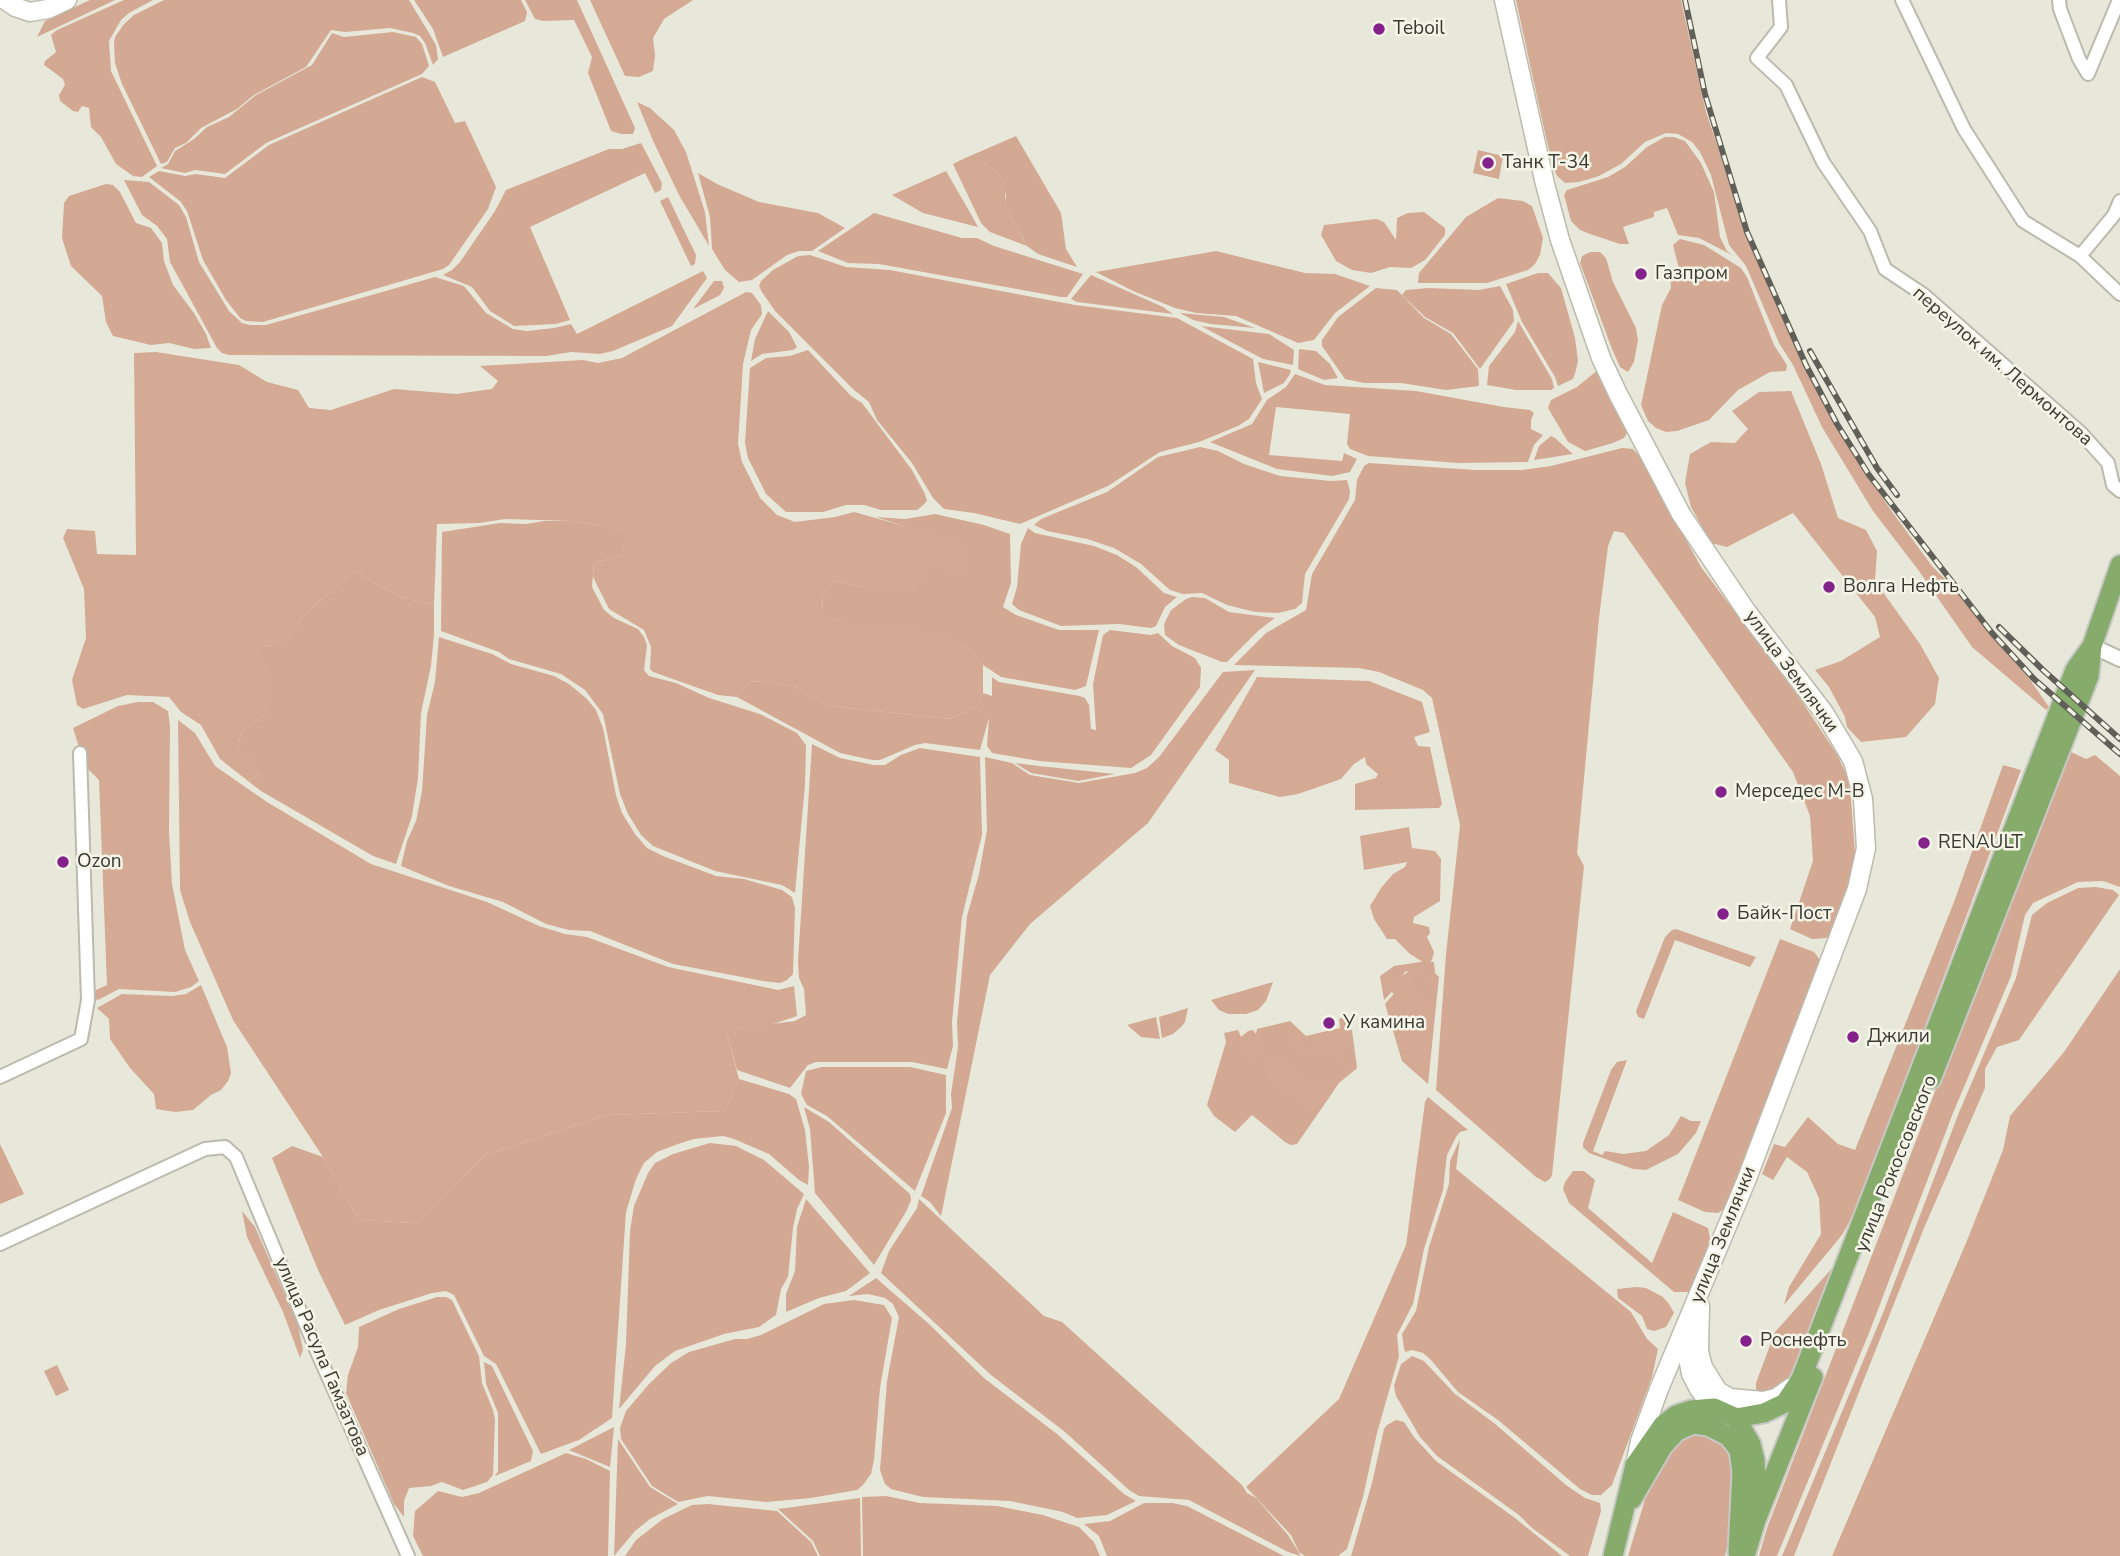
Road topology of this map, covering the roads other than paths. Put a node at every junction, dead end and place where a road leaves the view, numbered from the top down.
1 (5, 0) edge
2 (67, 0) edge
3 (1504, 0) edge
4 (1779, 0) edge
5 (1902, 0) edge
6 (2059, 0) edge
7 (2119, 0) edge
8 (2120, 201) edge
9 (2080, 256) junction
10 (2120, 294) edge
11 (2120, 491) edge
12 (2120, 565) edge
13 (2092, 646) junction
14 (2120, 659) edge
15 (80, 753) dead end
16 (0, 1077) edge
17 (0, 1244) edge
18 (1702, 1288) junction
19 (1684, 1333) junction
20 (1801, 1379) junction
21 (1714, 1408) junction
22 (1736, 1418) junction
23 (1635, 1465) junction
24 (1624, 1512) junction
25 (1756, 1520) junction
26 (408, 1556) edge
27 (1613, 1556) edge
28 (1737, 1556) edge
29 (1745, 1556) edge

1 - 2 main road
3 - 18 main road, улица Землячки
4 - 11 street, переулок им. Лермонтова
5 - 9 street
6 - 7 street
8 - 9 street
9 - 10 street
12 - 13 highway
13 - 14 street
13 - 20 highway, улица Рокоссовского
13 - 25 highway, улица Рокоссовского
15 - 16 street
17 - 26 street, улица Расула Гамзатова
18 - 19 main road, улица Землячки
18 - 20 main road
19 - 21 main road
19 - 23 main road, улица Землячки
20 - 22 highway, улица Рокоссовского
21 - 22 highway
21 - 23 highway
22 - 25 highway
23 - 24 highway, улица Землячки
24 - 27 highway, улица Землячки
24 - 28 highway
25 - 29 highway, улица Рокоссовского

